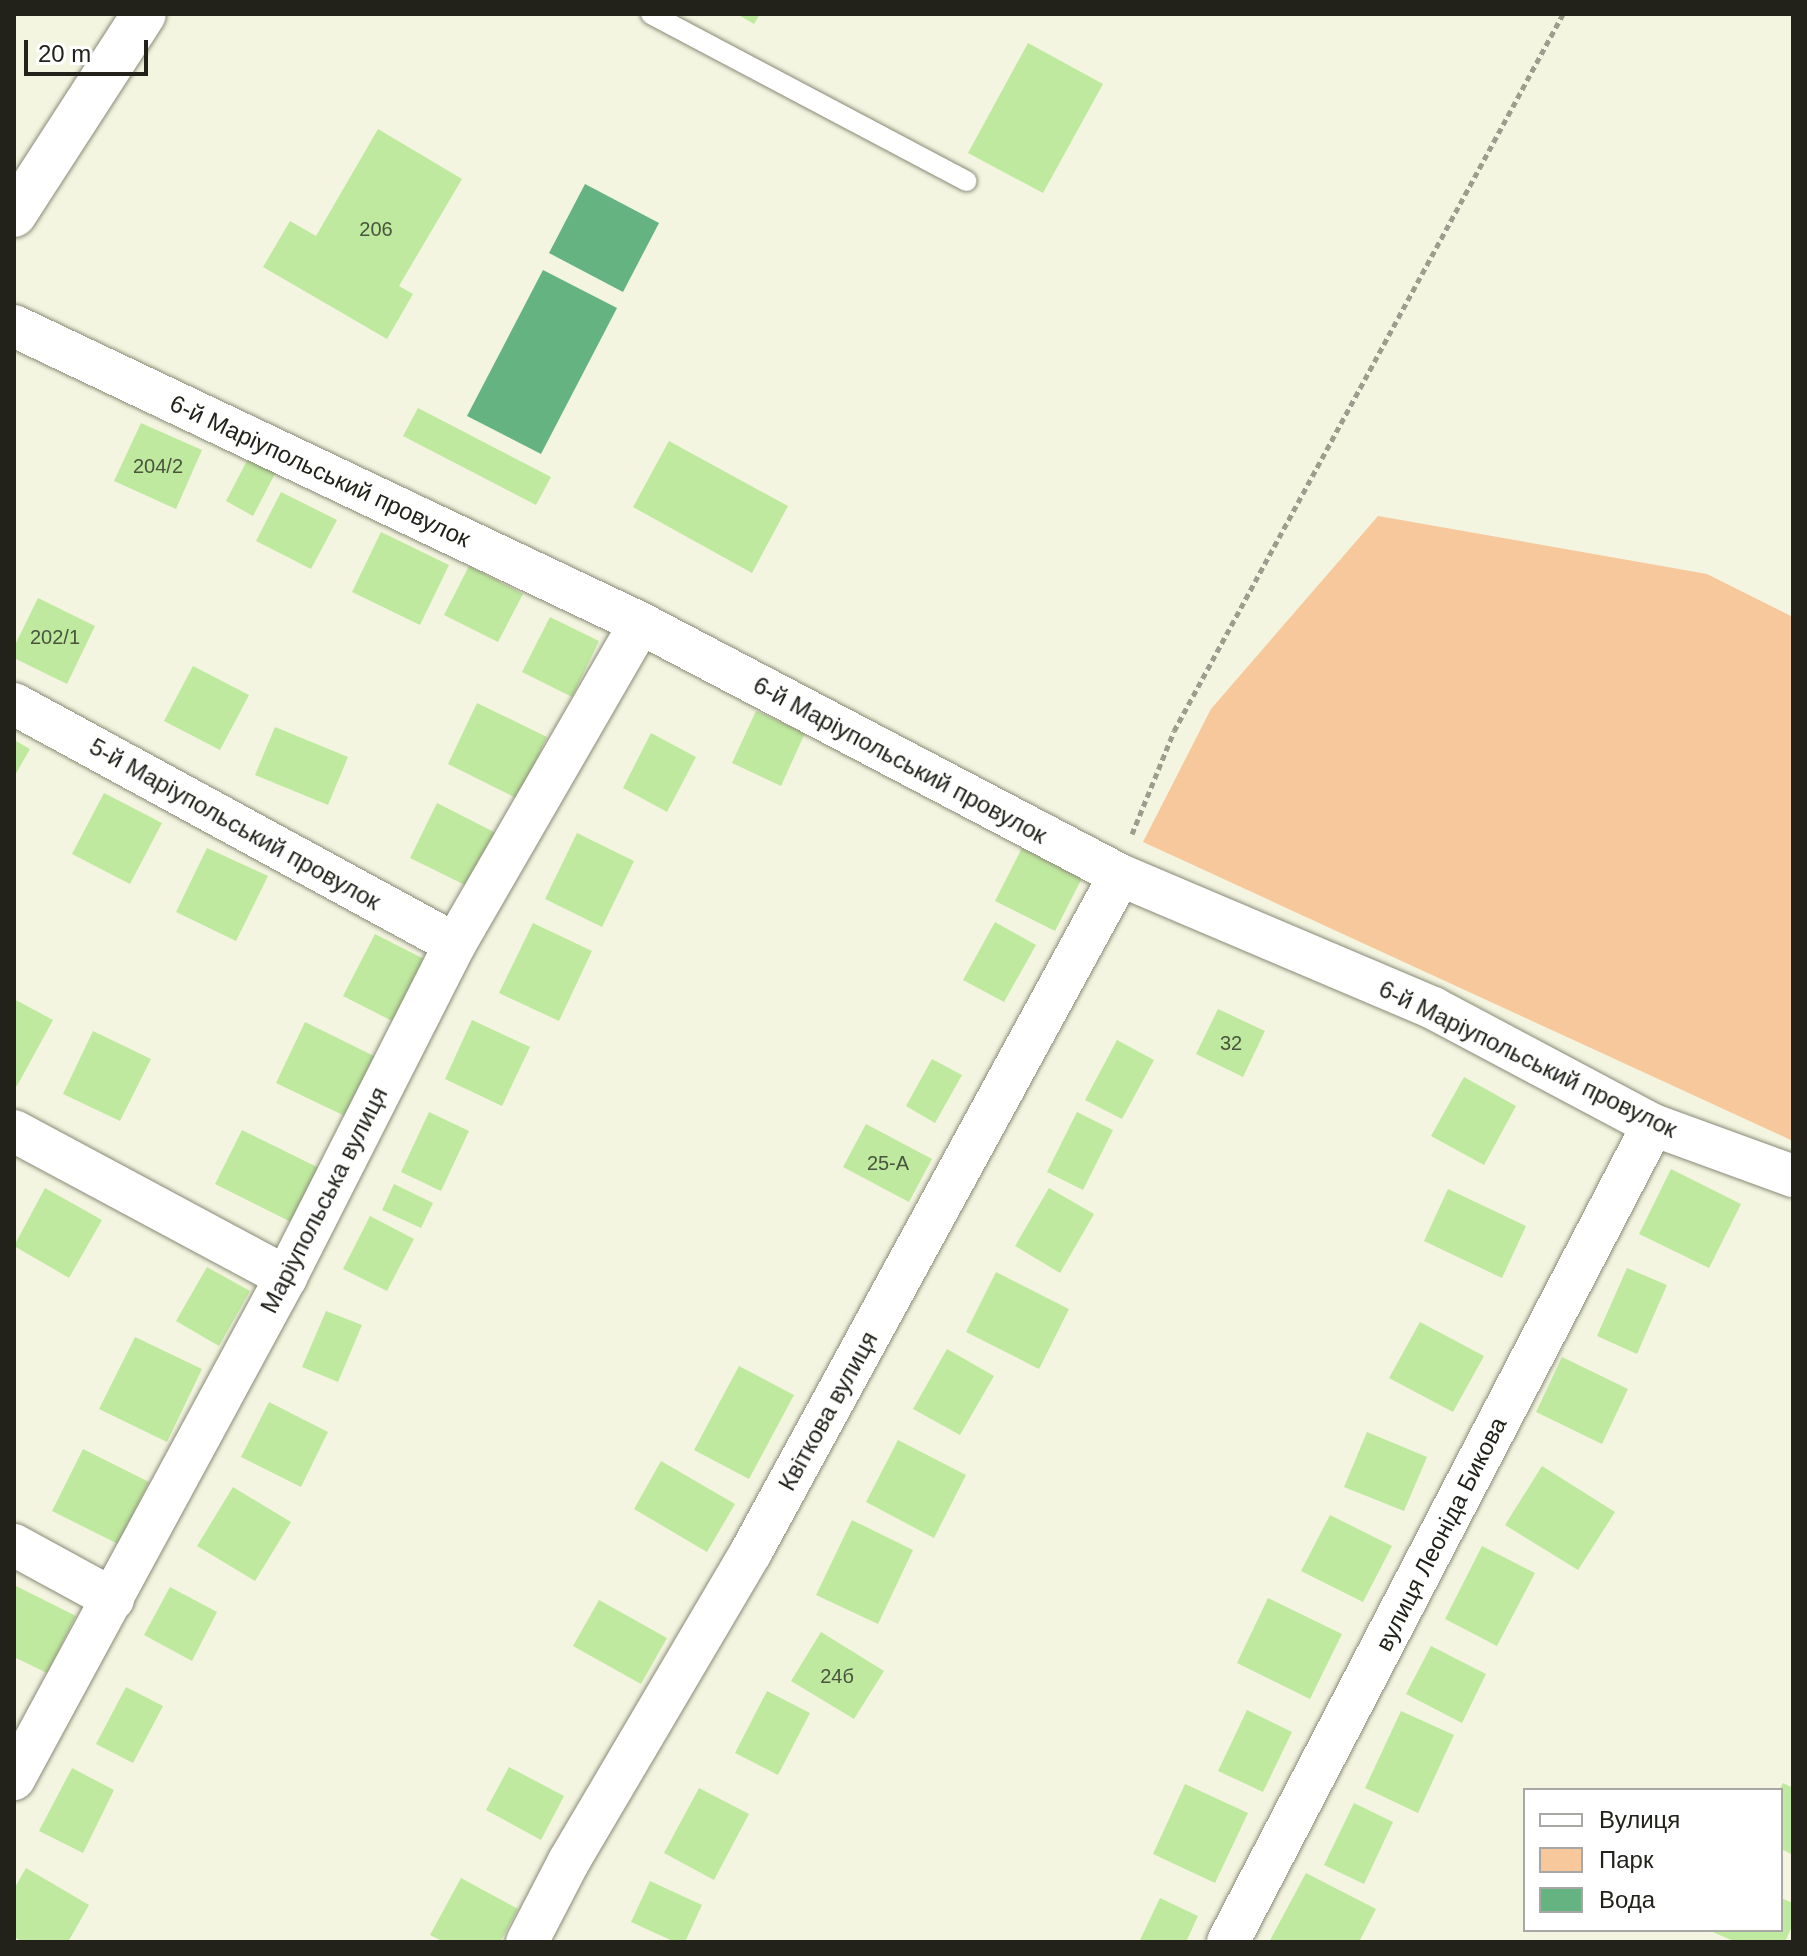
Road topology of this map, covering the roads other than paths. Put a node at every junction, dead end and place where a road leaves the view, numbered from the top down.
1 (144, 14) edge
2 (651, 14) edge
3 (967, 181) dead end
4 (17, 204) edge
5 (14, 326) edge
6 (640, 623) junction
7 (14, 704) edge
8 (1120, 875) junction
9 (455, 944) junction
10 (1653, 1125) junction
11 (14, 1131) edge
12 (1793, 1176) edge
13 (286, 1277) junction
14 (14, 1545) edge
15 (113, 1599) junction
16 (14, 1779) edge
17 (527, 1942) edge
18 (1228, 1942) edge

1 - 4 main road
2 - 3 lane
5 - 6 street, 6-й Маріупольський провулок
6 - 8 street, 6-й Маріупольський провулок
6 - 9 street, Маріупольська вулиця
7 - 9 street, 5-й Маріупольський провулок
8 - 10 street, 6-й Маріупольський провулок
8 - 17 street, Квіткова вулиця
9 - 13 street, Маріупольська вулиця
10 - 12 street, 6-й Маріупольський провулок
10 - 18 street, вулиця Леоніда Бикова
11 - 13 street
13 - 15 street, Маріупольська вулиця
14 - 15 street
15 - 16 street, Маріупольська вулиця

